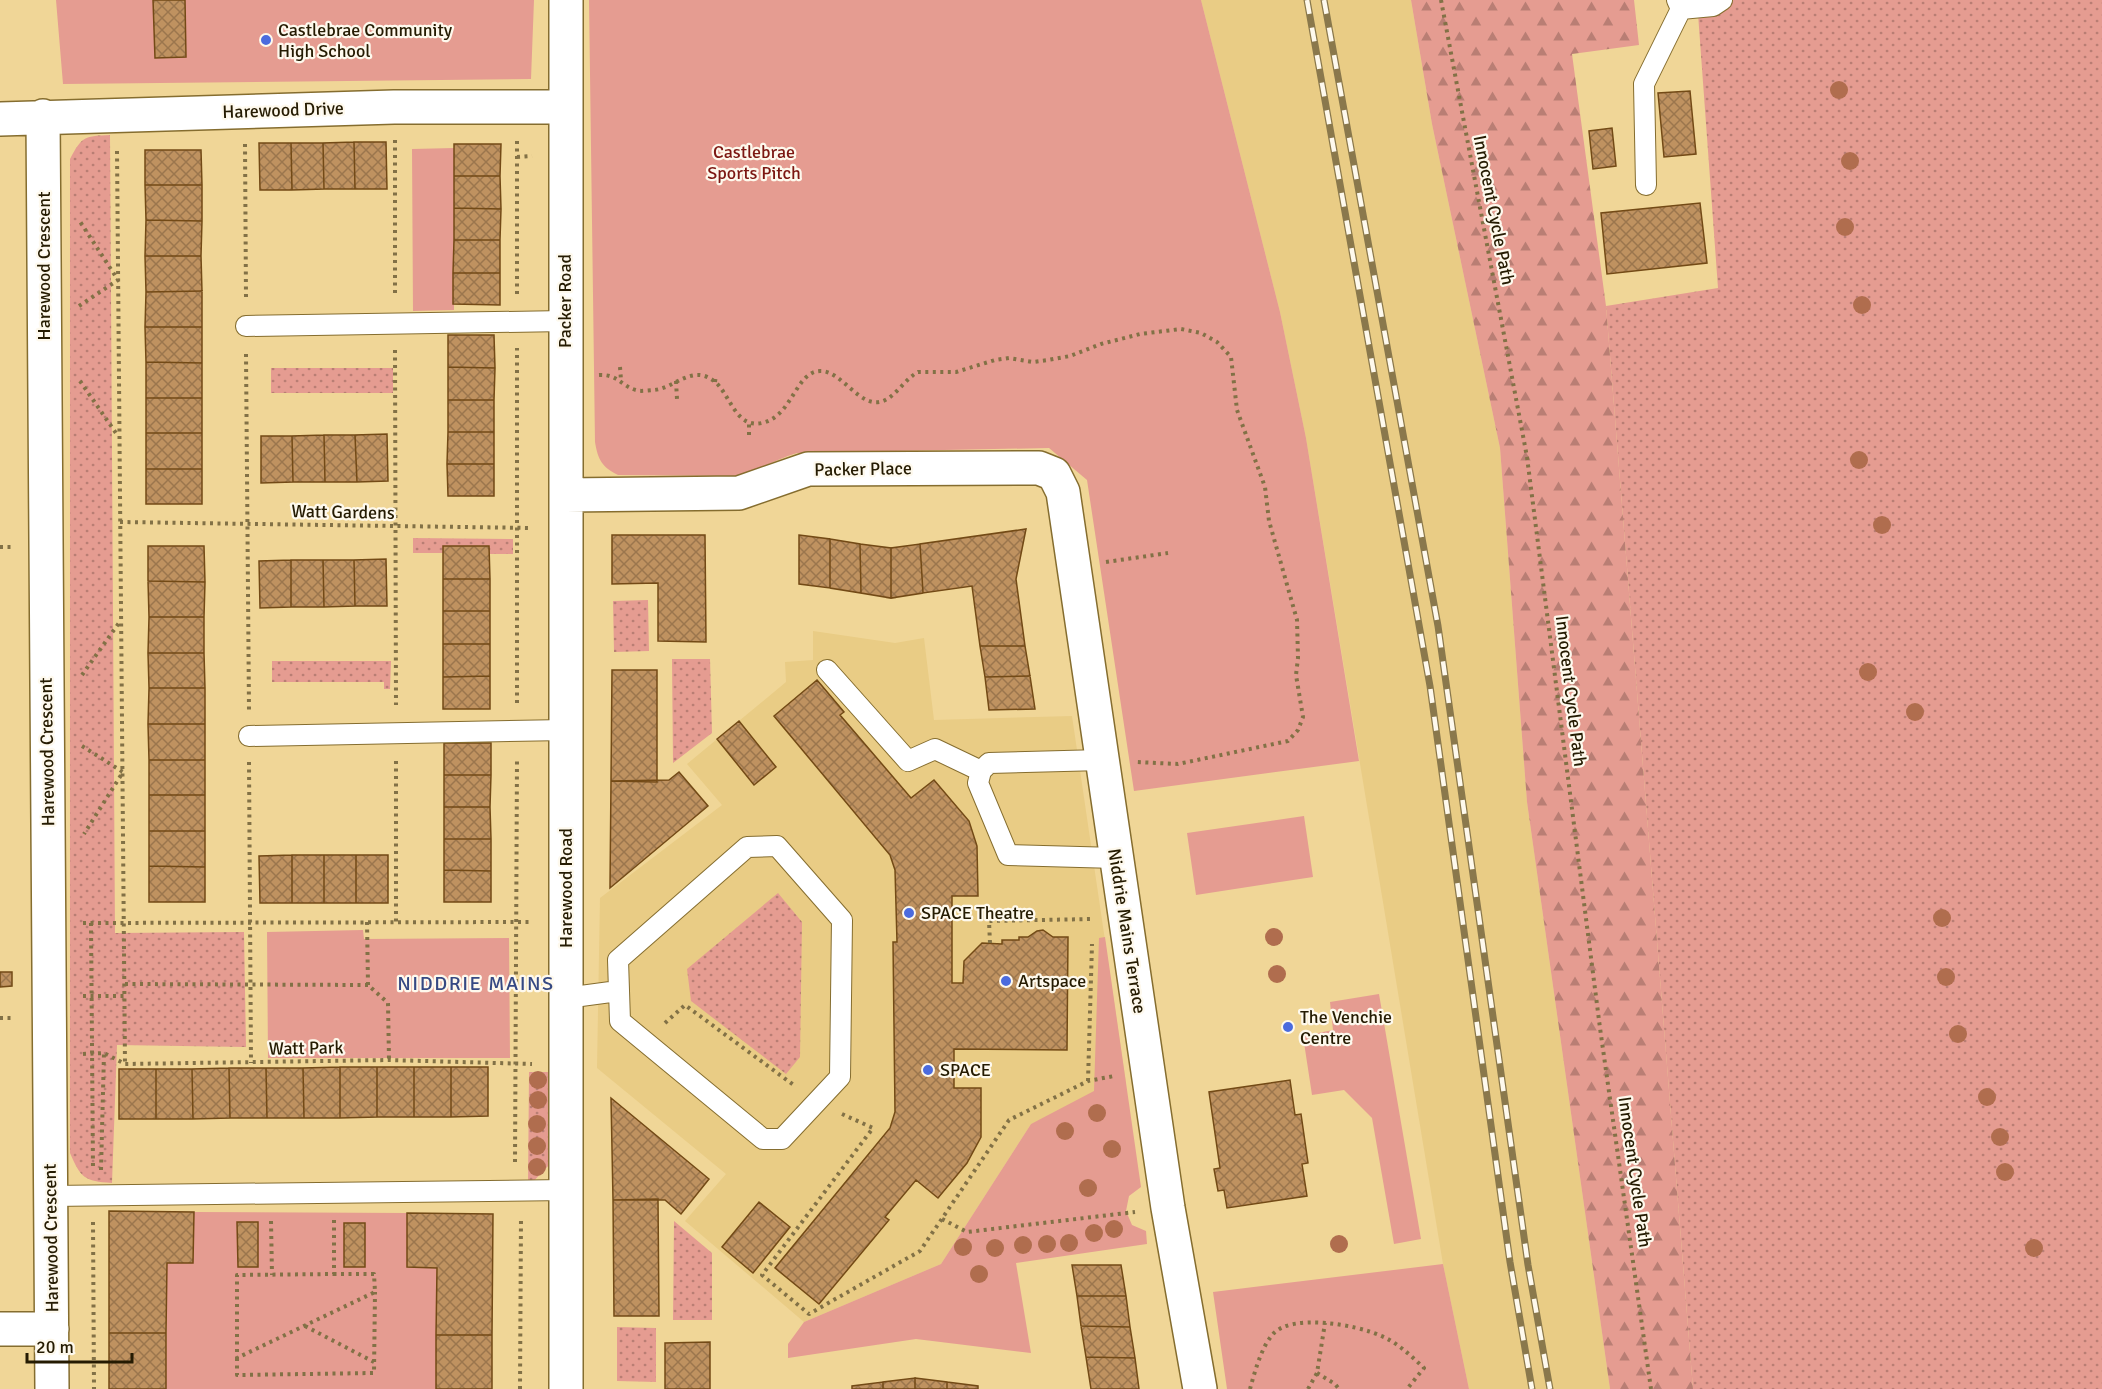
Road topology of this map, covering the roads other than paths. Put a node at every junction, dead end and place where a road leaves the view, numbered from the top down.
1 (566, 0) edge
2 (1722, 0) edge
3 (1679, 4) edge
4 (565, 107) junction
5 (43, 116) junction
6 (0, 119) edge
7 (1646, 185) dead end
8 (565, 321) junction
9 (246, 327) road end
10 (1054, 474) joint
11 (566, 495) junction
12 (827, 670) dead end
13 (566, 730) junction
14 (249, 736) road end
15 (1102, 760) junction
16 (981, 771) junction
17 (1116, 858) junction
18 (618, 991) junction
19 (566, 998) junction
20 (566, 1190) junction
21 (51, 1196) junction
22 (0, 1329) edge
23 (52, 1329) junction
24 (52, 1389) edge
25 (566, 1389) edge
26 (1200, 1389) edge

1 - 4 street
2 - 3 lane
3 - 7 lane
4 - 5 street, Harewood Drive
4 - 8 street, Packer Road
5 - 6 street, Harewood Drive
5 - 21 street, Harewood Crescent
8 - 9 lane
8 - 11 street, Packer Road
10 - 11 street, Packer Place
10 - 15 street, Niddrie Mains Terrace
11 - 13 street, Harewood Road
12 - 16 lane
13 - 14 lane
13 - 19 street, Harewood Road
15 - 16 lane
15 - 17 street, Niddrie Mains Terrace
16 - 17 lane
17 - 26 street, Niddrie Mains Terrace
18 - 18 lane
18 - 19 lane
19 - 20 street, Harewood Road
20 - 21 lane
20 - 25 street, Harewood Road
21 - 23 street, Harewood Crescent
22 - 23 street
23 - 24 street, Harewood Crescent

